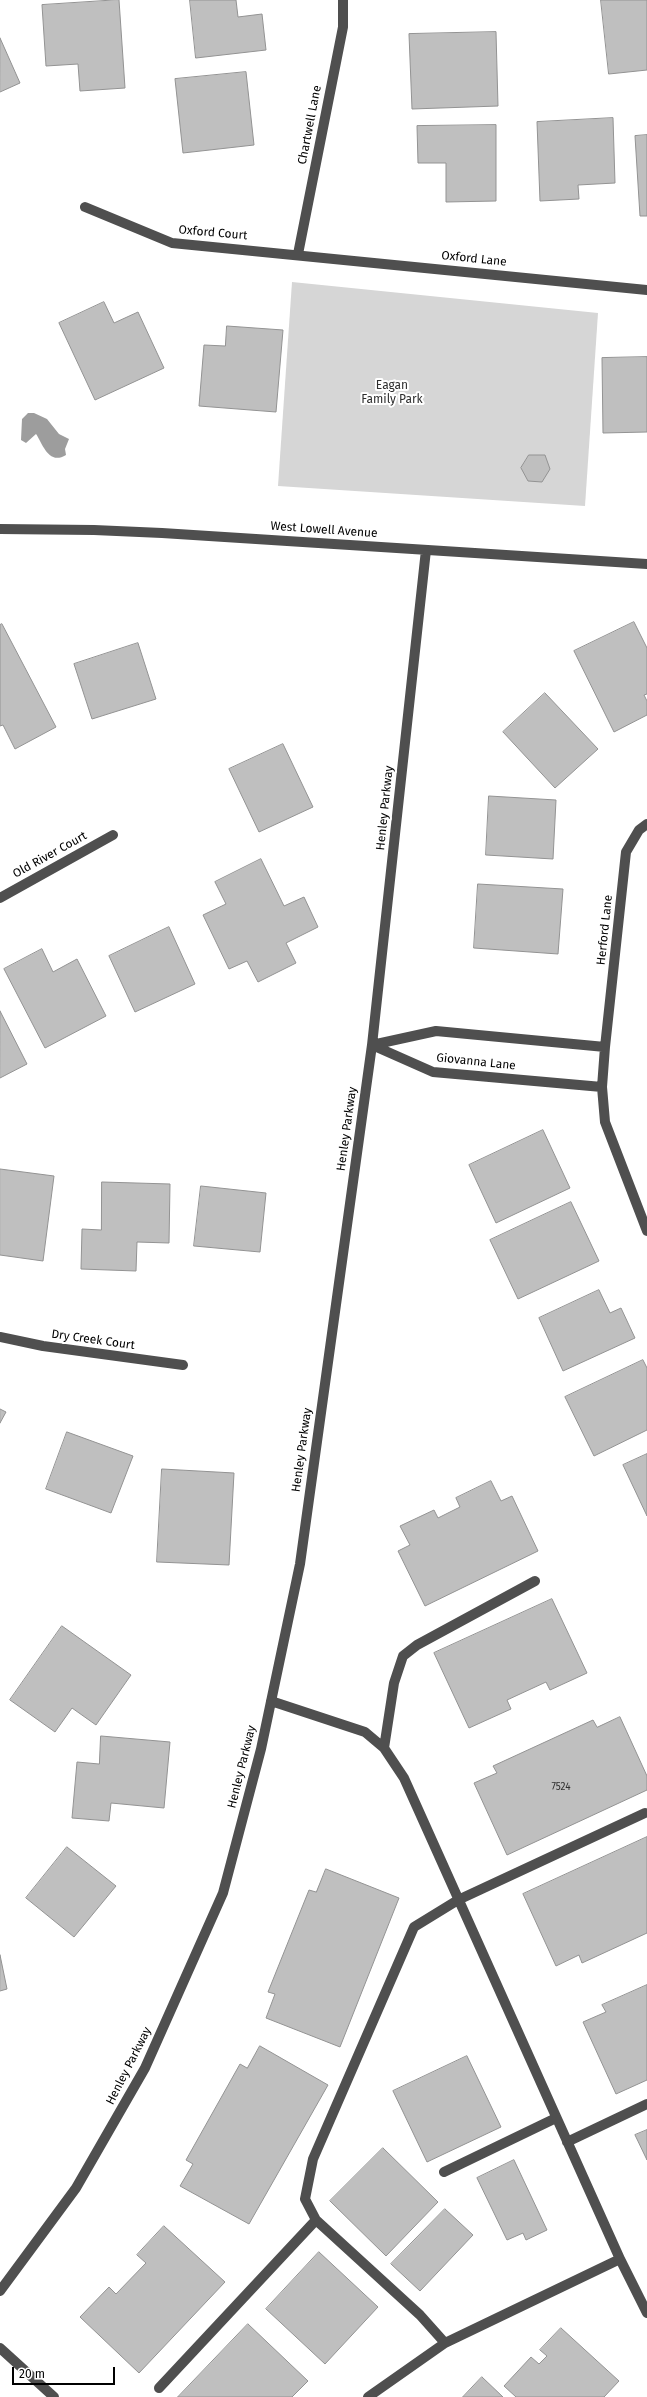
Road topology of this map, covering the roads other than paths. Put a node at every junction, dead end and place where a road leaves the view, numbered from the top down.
1 (343, 0) edge
2 (85, 207) dead end
3 (298, 254) junction
4 (647, 290) edge
5 (0, 529) edge
6 (426, 550) junction
7 (647, 564) edge
8 (647, 824) edge
9 (113, 835) dead end
10 (0, 898) edge
11 (372, 1045) junction
12 (605, 1046) junction
13 (602, 1086) junction
14 (647, 1232) edge
15 (0, 1337) edge
16 (183, 1365) dead end
17 (535, 1581) dead end
18 (271, 1700) junction
19 (384, 1748) junction
20 (645, 1813) dead end
21 (458, 1900) junction
22 (647, 2104) edge
23 (556, 2118) junction
24 (567, 2142) junction
25 (444, 2172) dead end
26 (316, 2220) junction
27 (620, 2259) junction
28 (0, 2290) edge
29 (647, 2313) edge
30 (445, 2342) junction
31 (0, 2348) edge
32 (159, 2388) dead end
33 (54, 2397) edge
34 (368, 2397) edge

1 - 3 street, Chartwell Lane
2 - 3 street, Oxford Court
3 - 4 street, Oxford Lane
5 - 6 street, West Lowell Avenue
6 - 7 street, West Lowell Avenue
6 - 11 street, Henley Parkway
8 - 12 street, Herford Lane
9 - 10 street, Old River Court
11 - 12 street
11 - 13 street, Giovanna Lane
11 - 18 street, Henley Parkway
12 - 13 street, Herford Lane
13 - 14 street, Herford Lane
15 - 16 street, Dry Creek Court
17 - 19 street
18 - 19 street
18 - 28 street, Henley Parkway
19 - 21 street
20 - 21 street
21 - 23 street
21 - 26 street
22 - 24 street
23 - 24 street
23 - 25 street
24 - 27 street
26 - 30 street
26 - 32 street
27 - 29 street
27 - 30 street
30 - 34 street
31 - 33 street

